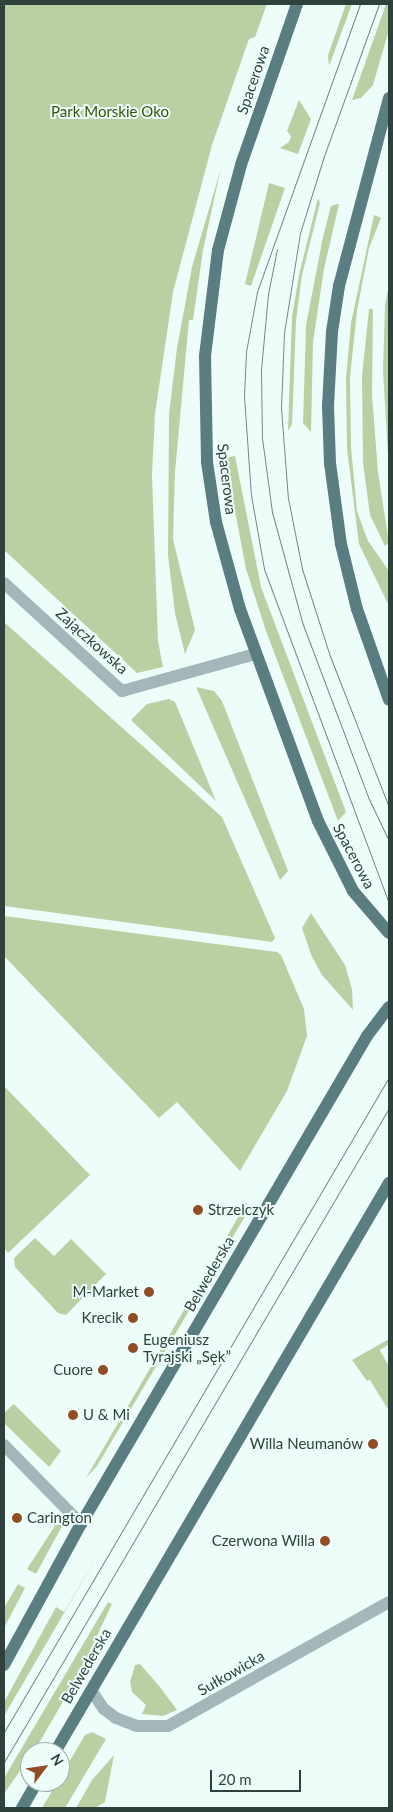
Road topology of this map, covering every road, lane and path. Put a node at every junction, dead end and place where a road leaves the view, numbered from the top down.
1 (297, 4) edge
2 (389, 98) edge
3 (4, 583) edge
4 (255, 654) junction
5 (389, 700) edge
6 (389, 933) edge
7 (389, 1006) edge
8 (389, 1183) edge
9 (4, 1444) edge
10 (81, 1524) junction
11 (389, 1602) edge
12 (4, 1665) edge
13 (91, 1690) junction
14 (61, 1742) edge
15 (31, 1792) edge
16 (22, 1808) edge

1 - 4 main road, Spacerowa
2 - 5 main road
3 - 4 street, Zajączkowska
4 - 6 main road, Spacerowa
7 - 10 main road, Belwederska
8 - 13 main road, Belwederska
9 - 10 street
10 - 12 main road, Belwederska
11 - 13 street, Sułkowicka
13 - 14 main road, Belwederska
15 - 16 main road

